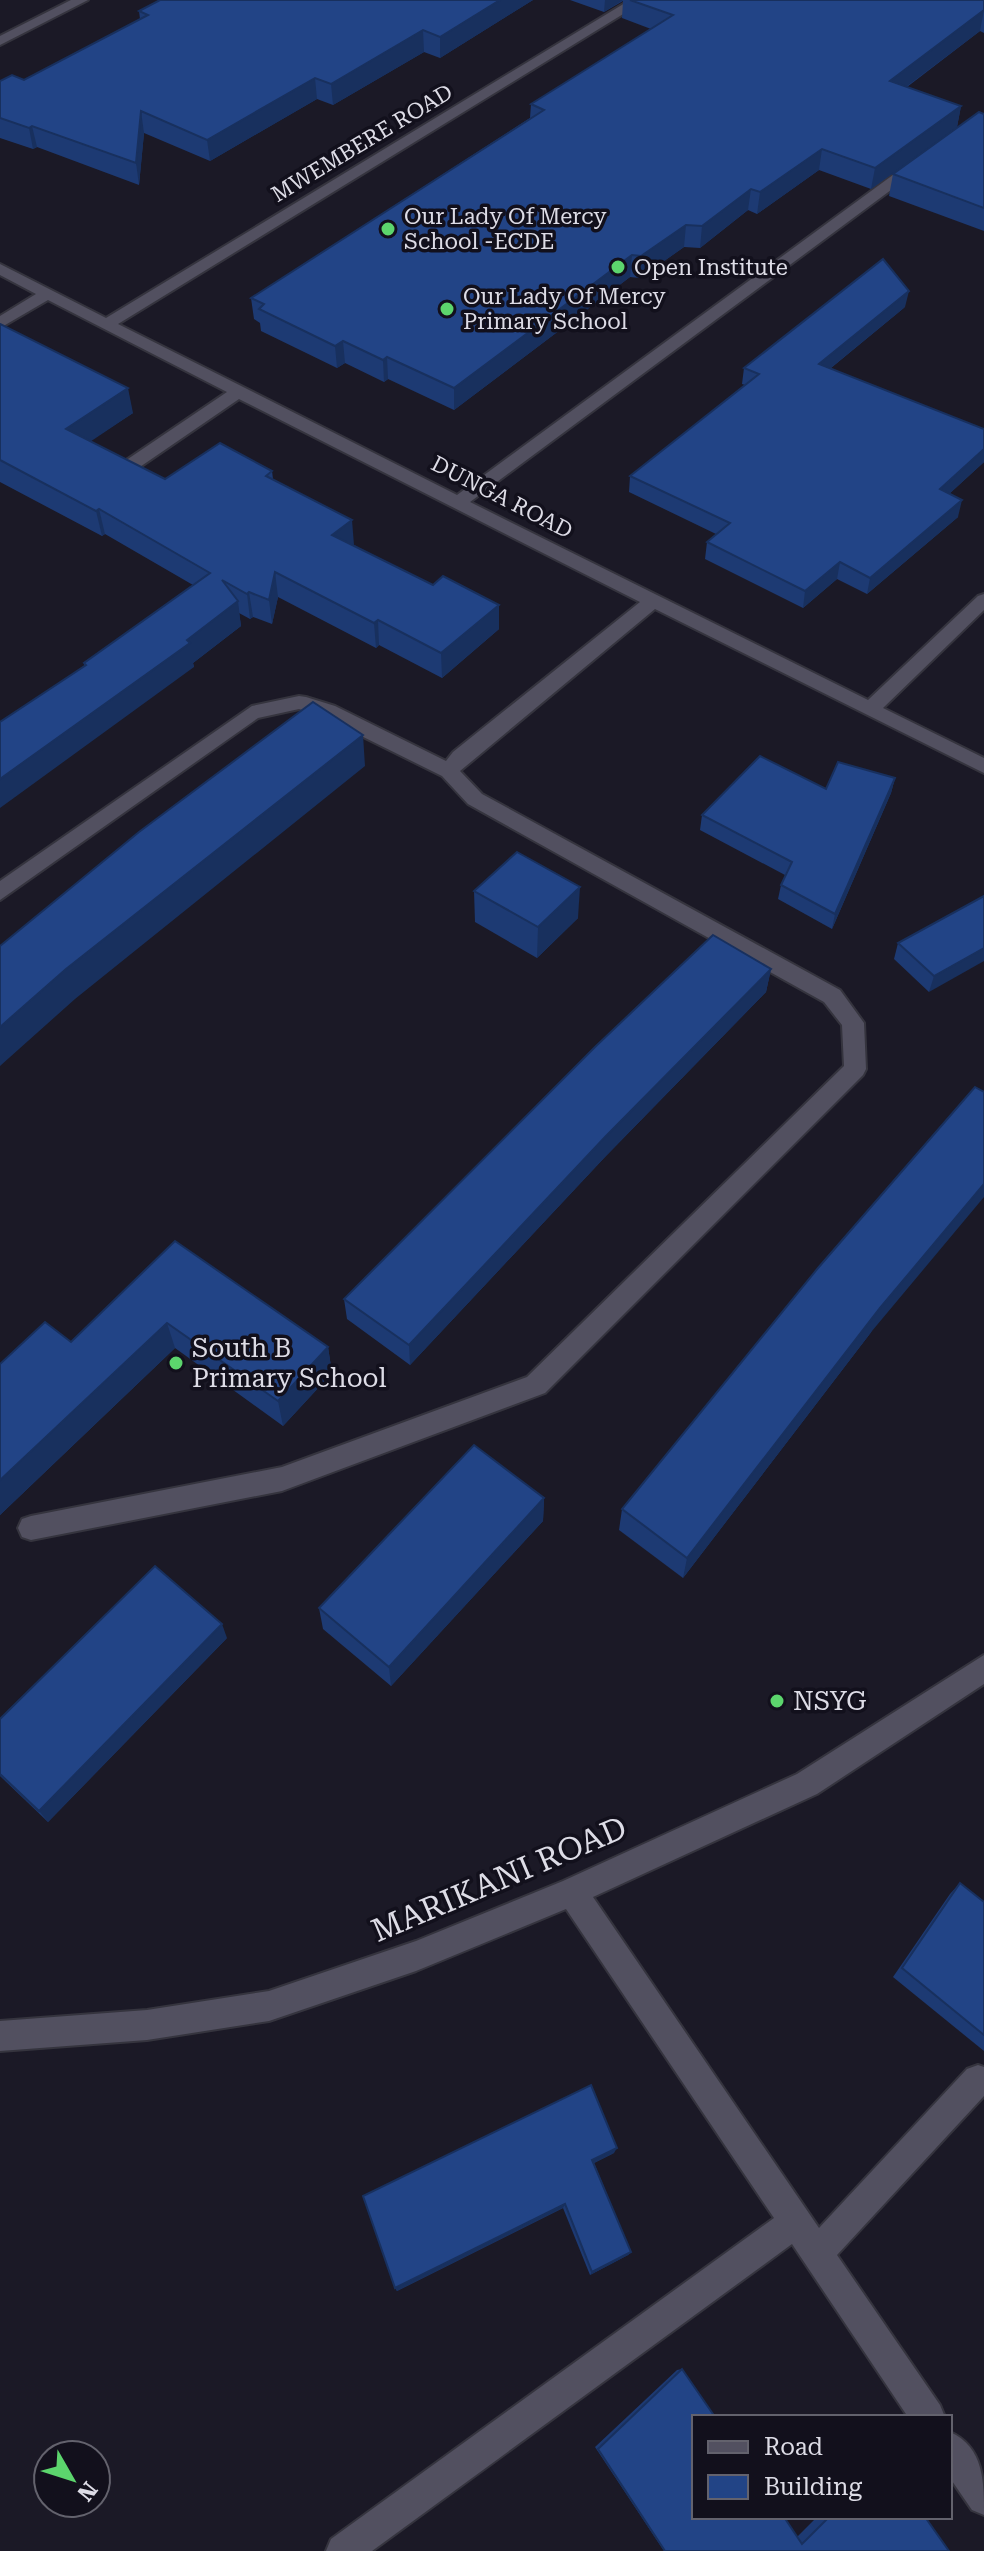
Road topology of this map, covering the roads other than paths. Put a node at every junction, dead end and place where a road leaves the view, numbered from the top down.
1 (81, 0) edge
2 (639, 0) edge
3 (0, 41) edge
4 (933, 153) edge
5 (0, 269) edge
6 (48, 293) junction
7 (0, 323) edge
8 (107, 324) junction
9 (240, 391) junction
10 (128, 467) edge
11 (459, 502) junction
12 (654, 600) junction
13 (984, 600) edge
14 (870, 709) junction
15 (984, 766) edge
16 (449, 771) junction
17 (0, 892) edge
18 (31, 1528) dead end
19 (984, 1668) edge
20 (572, 1892) junction
21 (0, 2036) edge
22 (978, 2080) dead end
23 (794, 2223) junction
24 (816, 2254) junction
25 (927, 2415) edge
26 (952, 2452) edge
27 (984, 2498) edge
28 (343, 2551) edge

1 - 3 street
2 - 8 street, MWEMBERE ROAD
4 - 11 street
5 - 6 street, DUNGA ROAD
6 - 7 street
6 - 8 street, DUNGA ROAD
8 - 9 street, DUNGA ROAD
9 - 10 street
9 - 11 street, DUNGA ROAD
11 - 12 street, DUNGA ROAD
12 - 14 street, DUNGA ROAD
12 - 16 street
13 - 14 street
14 - 15 street, DUNGA ROAD
16 - 17 street
16 - 18 street
19 - 20 street, MARIKANI ROAD
20 - 21 street, MARIKANI ROAD
20 - 23 street
22 - 24 street
23 - 24 street
23 - 28 street
24 - 25 street
26 - 27 street

